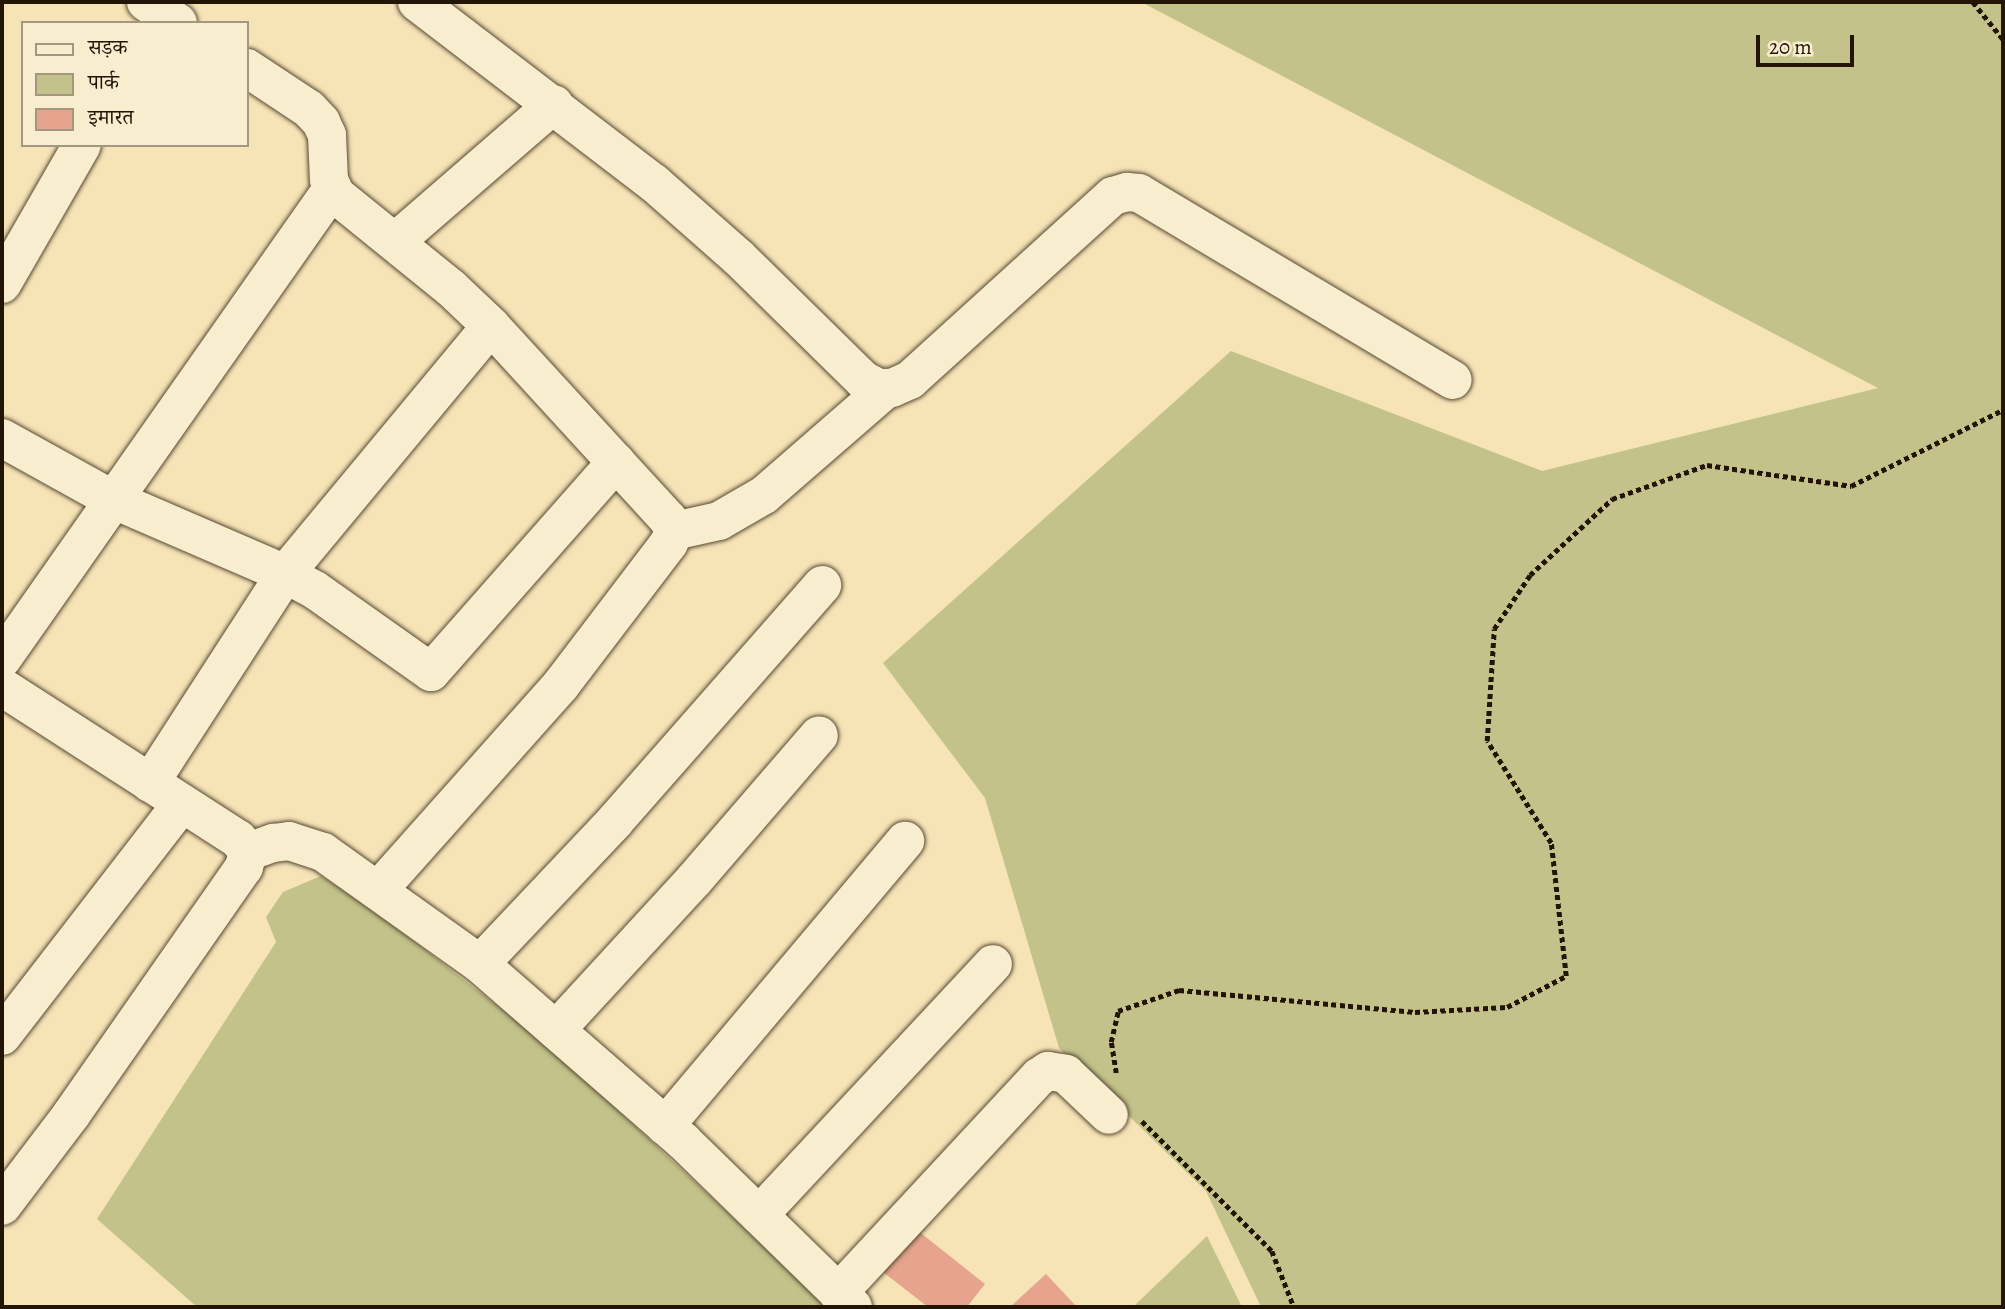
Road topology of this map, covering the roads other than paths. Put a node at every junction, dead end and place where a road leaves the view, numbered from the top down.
1 (417, 2) edge
2 (248, 69) edge
3 (554, 104) junction
4 (81, 147) edge
5 (332, 189) junction
6 (396, 241) junction
7 (2, 284) edge
8 (491, 326) junction
9 (1453, 380) dead end
10 (887, 388) junction
11 (2, 438) edge
12 (616, 462) junction
13 (112, 499) junction
14 (674, 531) junction
15 (285, 574) junction
16 (822, 585) dead end
17 (2, 659) edge
18 (2, 687) edge
19 (819, 735) dead end
20 (150, 783) junction
21 (182, 803) junction
22 (905, 841) dead end
23 (248, 852) junction
24 (378, 890) junction
25 (480, 964) junction
26 (993, 964) dead end
27 (556, 1031) junction
28 (2, 1035) edge
29 (1124, 1117) road end
30 (665, 1126) junction
31 (2, 1206) edge
32 (759, 1215) junction
33 (846, 1300) edge

1 - 3 street
2 - 5 street
3 - 6 street
3 - 10 street
4 - 7 street
5 - 6 street
5 - 13 street
6 - 8 street
8 - 12 street
8 - 15 street
9 - 10 street
10 - 14 street
11 - 13 street
12 - 14 street
12 - 15 street
13 - 15 street
13 - 17 street
14 - 24 street
15 - 20 street
16 - 25 street
18 - 20 street
19 - 27 street
20 - 21 street
21 - 23 street
21 - 28 street
22 - 30 street
23 - 24 street
23 - 31 street
24 - 25 street
25 - 27 street
26 - 32 street
27 - 30 street
29 - 33 street
30 - 32 street
32 - 33 street

